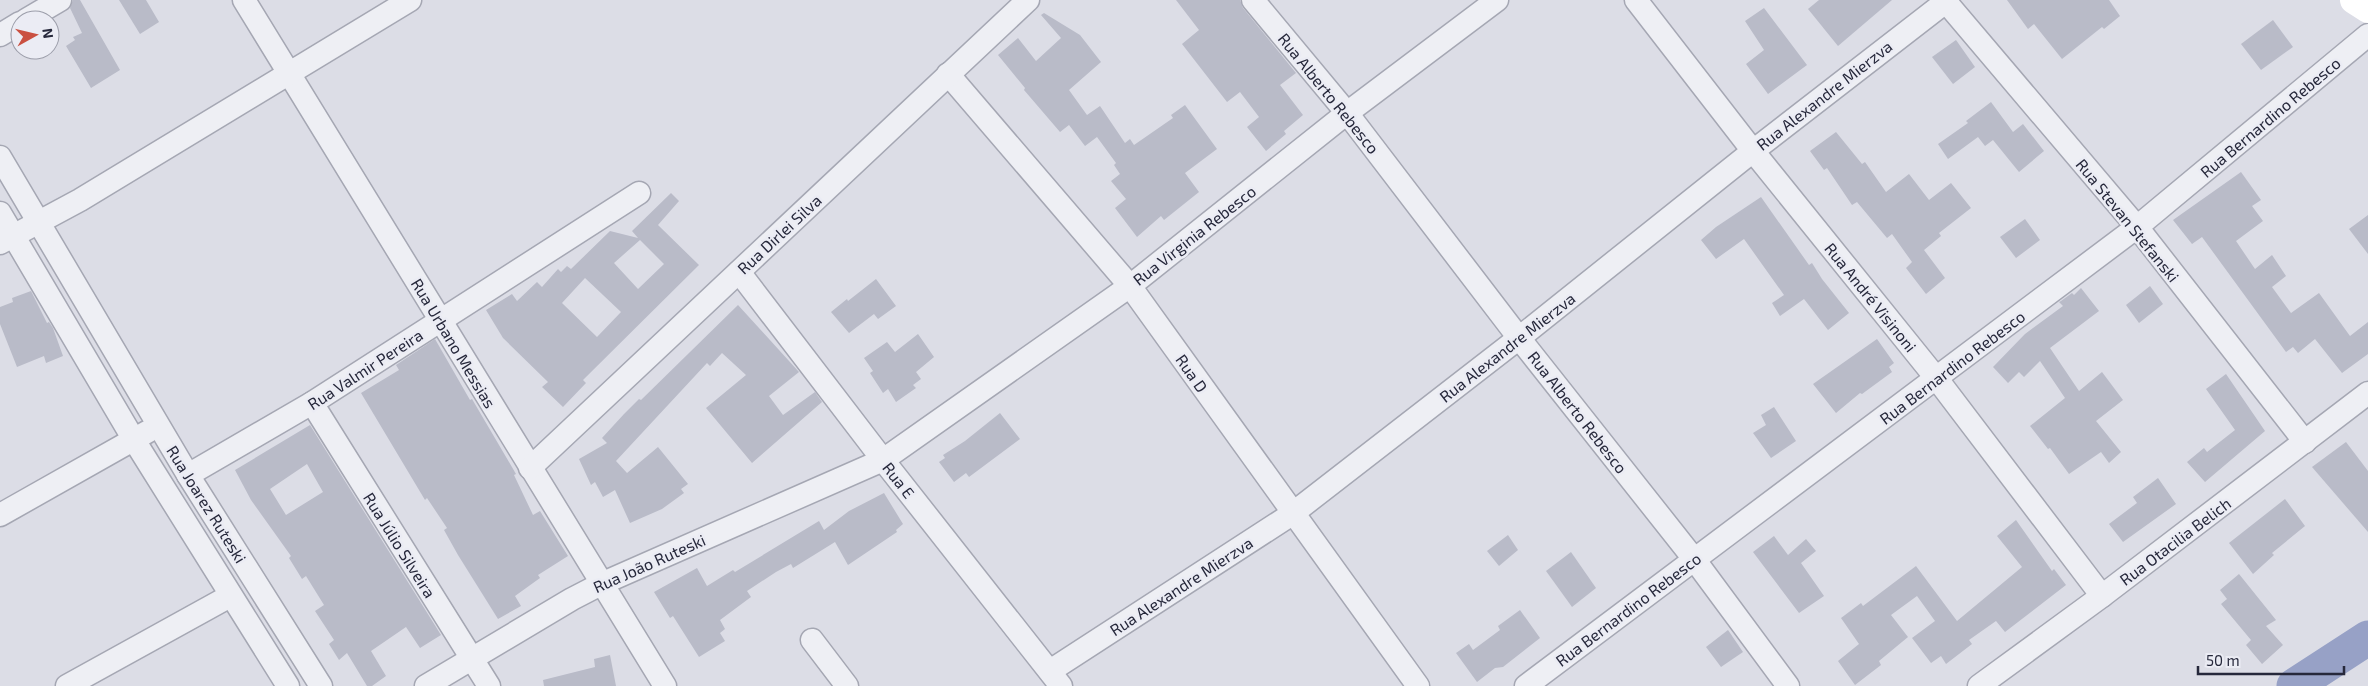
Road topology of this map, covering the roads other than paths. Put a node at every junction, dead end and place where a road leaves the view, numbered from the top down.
1 (60, 0) edge
2 (244, 0) edge
3 (410, 0) edge
4 (1028, 0) edge
5 (1253, 0) edge
6 (1498, 0) edge
7 (1636, 0) edge
8 (2354, 0) edge
9 (1947, 1) edge
10 (2368, 9) edge
11 (43, 10) edge
12 (2368, 35) edge
13 (948, 74) junction
14 (289, 75) junction
15 (1348, 113) junction
16 (1753, 151) junction
17 (0, 157) edge
18 (639, 193) dead end
19 (0, 214) edge
20 (40, 223) junction
21 (2137, 228) junction
22 (7, 240) edge
23 (739, 272) junction
24 (1130, 286) junction
25 (96, 319) junction
26 (440, 320) junction
27 (73, 335) junction
28 (1519, 338) junction
29 (1937, 380) junction
30 (2368, 393) edge
31 (312, 403) junction
32 (159, 425) junction
33 (134, 440) junction
34 (2305, 442) junction
35 (883, 460) junction
36 (530, 468) junction
37 (188, 475) junction
38 (1292, 514) junction
39 (0, 515) edge
40 (1694, 559) junction
41 (601, 584) junction
42 (230, 596) junction
43 (2102, 596) junction
44 (812, 640) dead end
45 (472, 658) junction
46 (1056, 679) edge
47 (67, 686) edge
48 (288, 686) edge
49 (321, 686) edge
50 (426, 686) edge
51 (489, 686) edge
52 (665, 686) edge
53 (847, 686) edge
54 (1418, 686) edge
55 (1526, 686) edge
56 (1788, 686) edge
57 (1979, 686) edge

1 - 11 street
2 - 14 street, Rua Urbano Messias
3 - 14 street
4 - 13 street, Rua Dirlei Silva
5 - 15 street, Rua Alberto Rebesco
6 - 15 street, Rua Virginia Rebesco
7 - 16 street, Rua André Visinoni
8 - 10 main road
9 - 16 street, Rua Alexandre Mierzva
9 - 21 street, Rua Stevan Stefanski
12 - 21 street, Rua Bernardino Rebesco
13 - 23 street, Rua Dirlei Silva
13 - 24 street, Rua D
14 - 20 street
14 - 26 street, Rua Urbano Messias
15 - 24 street, Rua Virginia Rebesco
15 - 28 street, Rua Alberto Rebesco
16 - 28 street, Rua Alexandre Mierzva
16 - 29 street, Rua André Visinoni
17 - 20 street, Rua Joarez Ruteski
18 - 26 street, Rua Valmir Pereira
19 - 22 street, Rua Joarez Ruteski
20 - 22 street
20 - 25 street, Rua Joarez Ruteski
21 - 29 street, Rua Bernardino Rebesco
21 - 34 street, Rua Stevan Stefanski
22 - 27 street, Rua Joarez Ruteski
23 - 35 street, Rua E
23 - 36 street, Rua Dirlei Silva
24 - 35 street, Rua Virginia Rebesco
24 - 38 street, Rua D
25 - 27 street
25 - 32 street, Rua Joarez Ruteski
26 - 31 street, Rua Valmir Pereira
26 - 36 street, Rua Urbano Messias
27 - 33 street, Rua Joarez Ruteski
28 - 38 street, Rua Alexandre Mierzva
28 - 40 street, Rua Alberto Rebesco
29 - 40 street, Rua Bernardino Rebesco
29 - 43 street, Rua André Visinoni
30 - 34 street, Rua Otacilia Belich
31 - 37 street, Rua Valmir Pereira
31 - 45 street, Rua Júlio Silveira
32 - 33 street
32 - 37 street, Rua Joarez Ruteski
33 - 39 street
33 - 42 street, Rua Joarez Ruteski
34 - 43 street, Rua Otacilia Belich
35 - 41 street, Rua João Ruteski
35 - 46 street, Rua E
36 - 41 street, Rua Urbano Messias
37 - 49 street, Rua Joarez Ruteski
38 - 46 street, Rua Alexandre Mierzva
38 - 54 street, Rua D
40 - 55 street, Rua Bernardino Rebesco
40 - 56 street, Rua Alberto Rebesco
41 - 45 street, Rua João Ruteski
41 - 52 street, Rua Urbano Messias
42 - 47 street
42 - 48 street, Rua Joarez Ruteski
43 - 57 street, Rua Otacilia Belich
44 - 53 street
45 - 50 street, Rua João Ruteski
45 - 51 street, Rua Júlio Silveira

